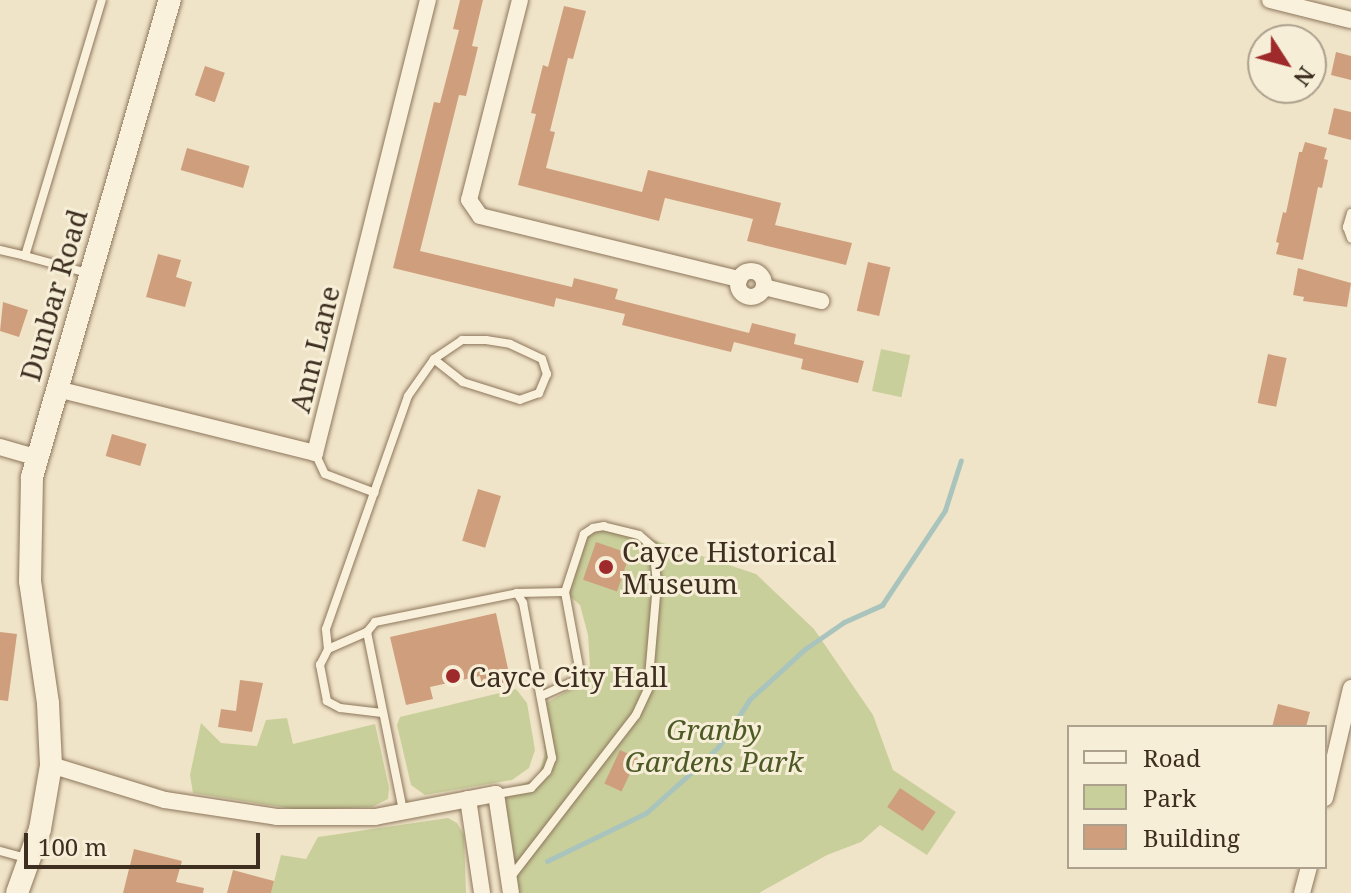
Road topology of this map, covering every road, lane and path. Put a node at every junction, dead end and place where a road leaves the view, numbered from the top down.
1 (102, 0) edge
2 (170, 0) edge
3 (428, 0) edge
4 (520, 0) edge
5 (1270, 0) edge
6 (1351, 20) edge
7 (1351, 213) edge
8 (1351, 238) edge
9 (0, 250) edge
10 (25, 256) junction
11 (91, 274) junction
12 (821, 301) dead end
13 (434, 359) junction
14 (57, 389) junction
15 (0, 447) edge
16 (315, 453) junction
17 (36, 457) junction
18 (375, 493) junction
19 (565, 592) junction
20 (517, 593) junction
21 (367, 632) junction
22 (328, 649) junction
23 (1351, 688) edge
24 (541, 696) junction
25 (382, 713) junction
26 (51, 765) junction
27 (1327, 790) edge
28 (496, 794) junction
29 (468, 799) junction
30 (403, 812) junction
31 (0, 851) edge
32 (30, 858) junction
33 (1308, 869) edge
34 (510, 885) edge
35 (17, 893) edge
36 (482, 893) edge
37 (1302, 893) edge

1 - 10 lane
2 - 11 street, Dunbar Road
3 - 16 street, Ann Lane
4 - 12 street
5 - 6 street
7 - 8 lane
9 - 10 lane
10 - 11 lane
11 - 14 street, Dunbar Road
13 - 13 lane
13 - 18 lane
14 - 16 street, Ann Lane
14 - 17 street, Dunbar Road
15 - 17 street
16 - 18 lane
17 - 26 street, Dunbar Road
18 - 22 lane
19 - 20 lane
19 - 24 lane
19 - 34 lane
20 - 21 lane
20 - 24 lane
21 - 22 lane
21 - 25 lane
22 - 25 lane
23 - 27 street
24 - 28 lane
25 - 30 lane
26 - 30 street
26 - 32 street, Dunbar Road
28 - 29 street
28 - 34 street
29 - 30 street
29 - 36 street
31 - 32 lane
32 - 35 street, Dunbar Road
33 - 37 street

